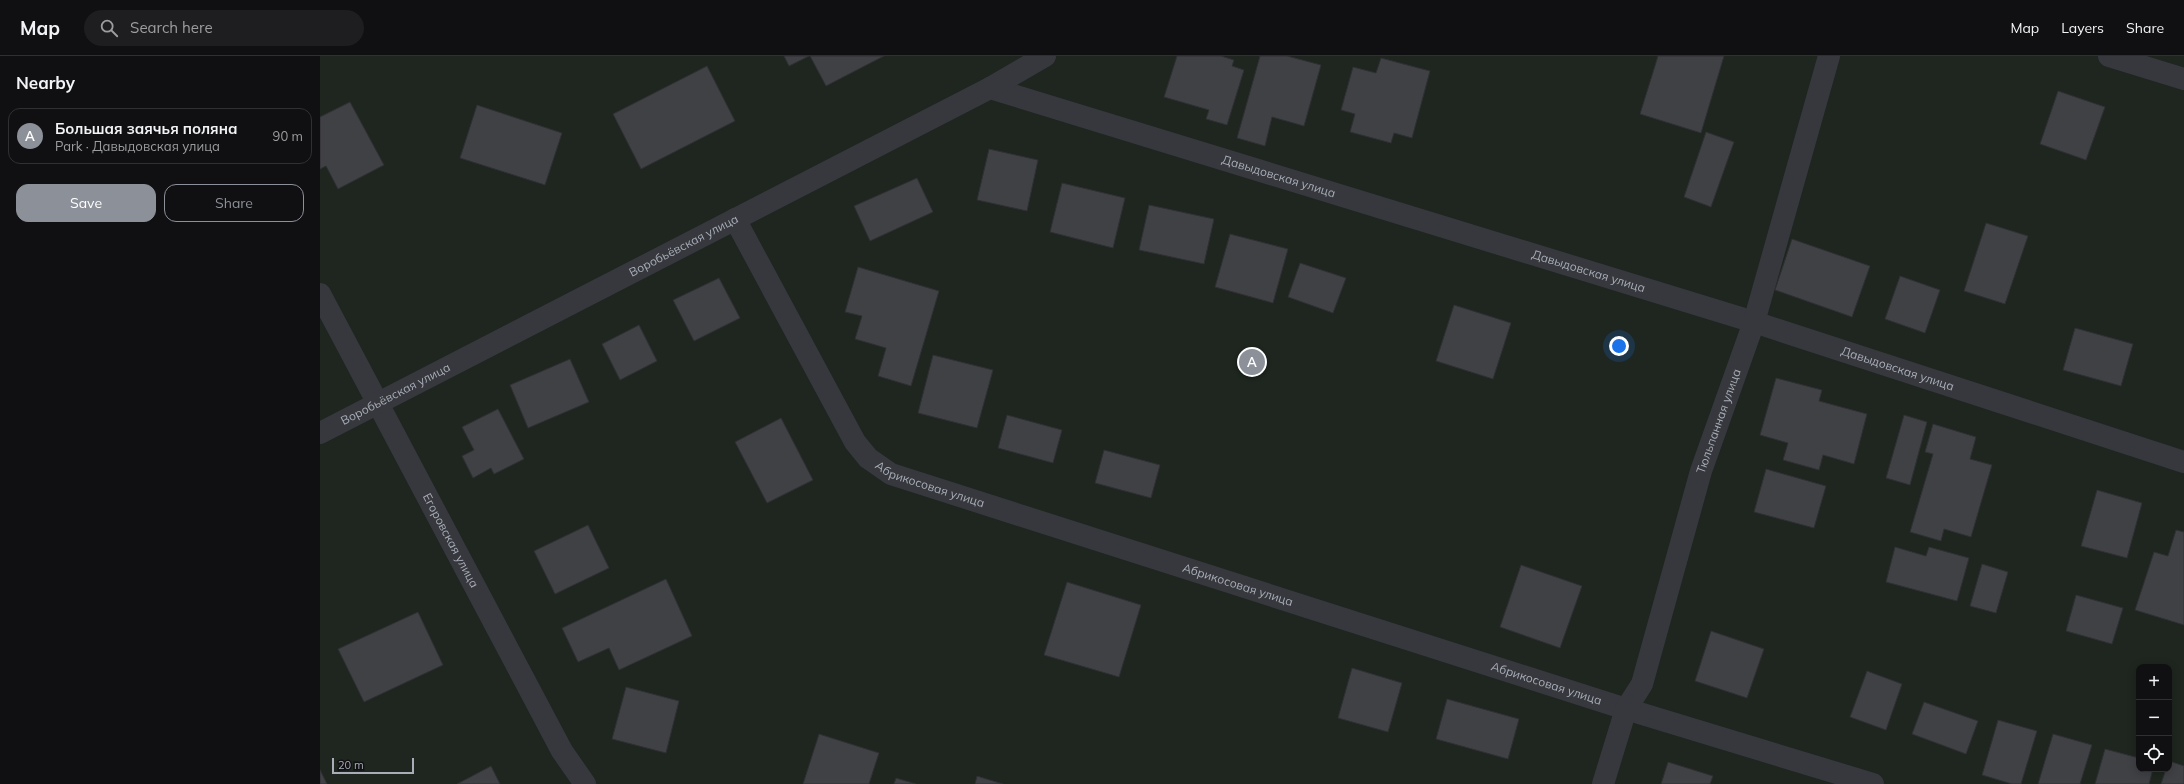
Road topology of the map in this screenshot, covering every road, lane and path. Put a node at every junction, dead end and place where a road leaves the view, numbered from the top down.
1 (1045, 56) edge
2 (1829, 56) edge
3 (2109, 56) edge
4 (2184, 79) edge
5 (990, 88) junction
6 (735, 218) junction
7 (320, 294) edge
8 (1754, 322) junction
9 (377, 403) junction
10 (320, 432) edge
11 (2184, 462) edge
12 (1626, 709) junction
13 (585, 784) edge
14 (1604, 784) edge
15 (1873, 784) edge

1 - 5 street, Воробьёвская улица
2 - 8 street, Тюльпанная улица
3 - 4 street
5 - 6 street, Воробьёвская улица
5 - 8 street, Давыдовская улица
6 - 9 street, Воробьёвская улица
6 - 12 street, Абрикосовая улица
7 - 9 street, Егоровская улица
8 - 11 street, Давыдовская улица
8 - 12 street, Тюльпанная улица
9 - 10 street, Воробьёвская улица
9 - 13 street, Егоровская улица
12 - 14 street, Тюльпанная улица
12 - 15 street, Абрикосовая улица

